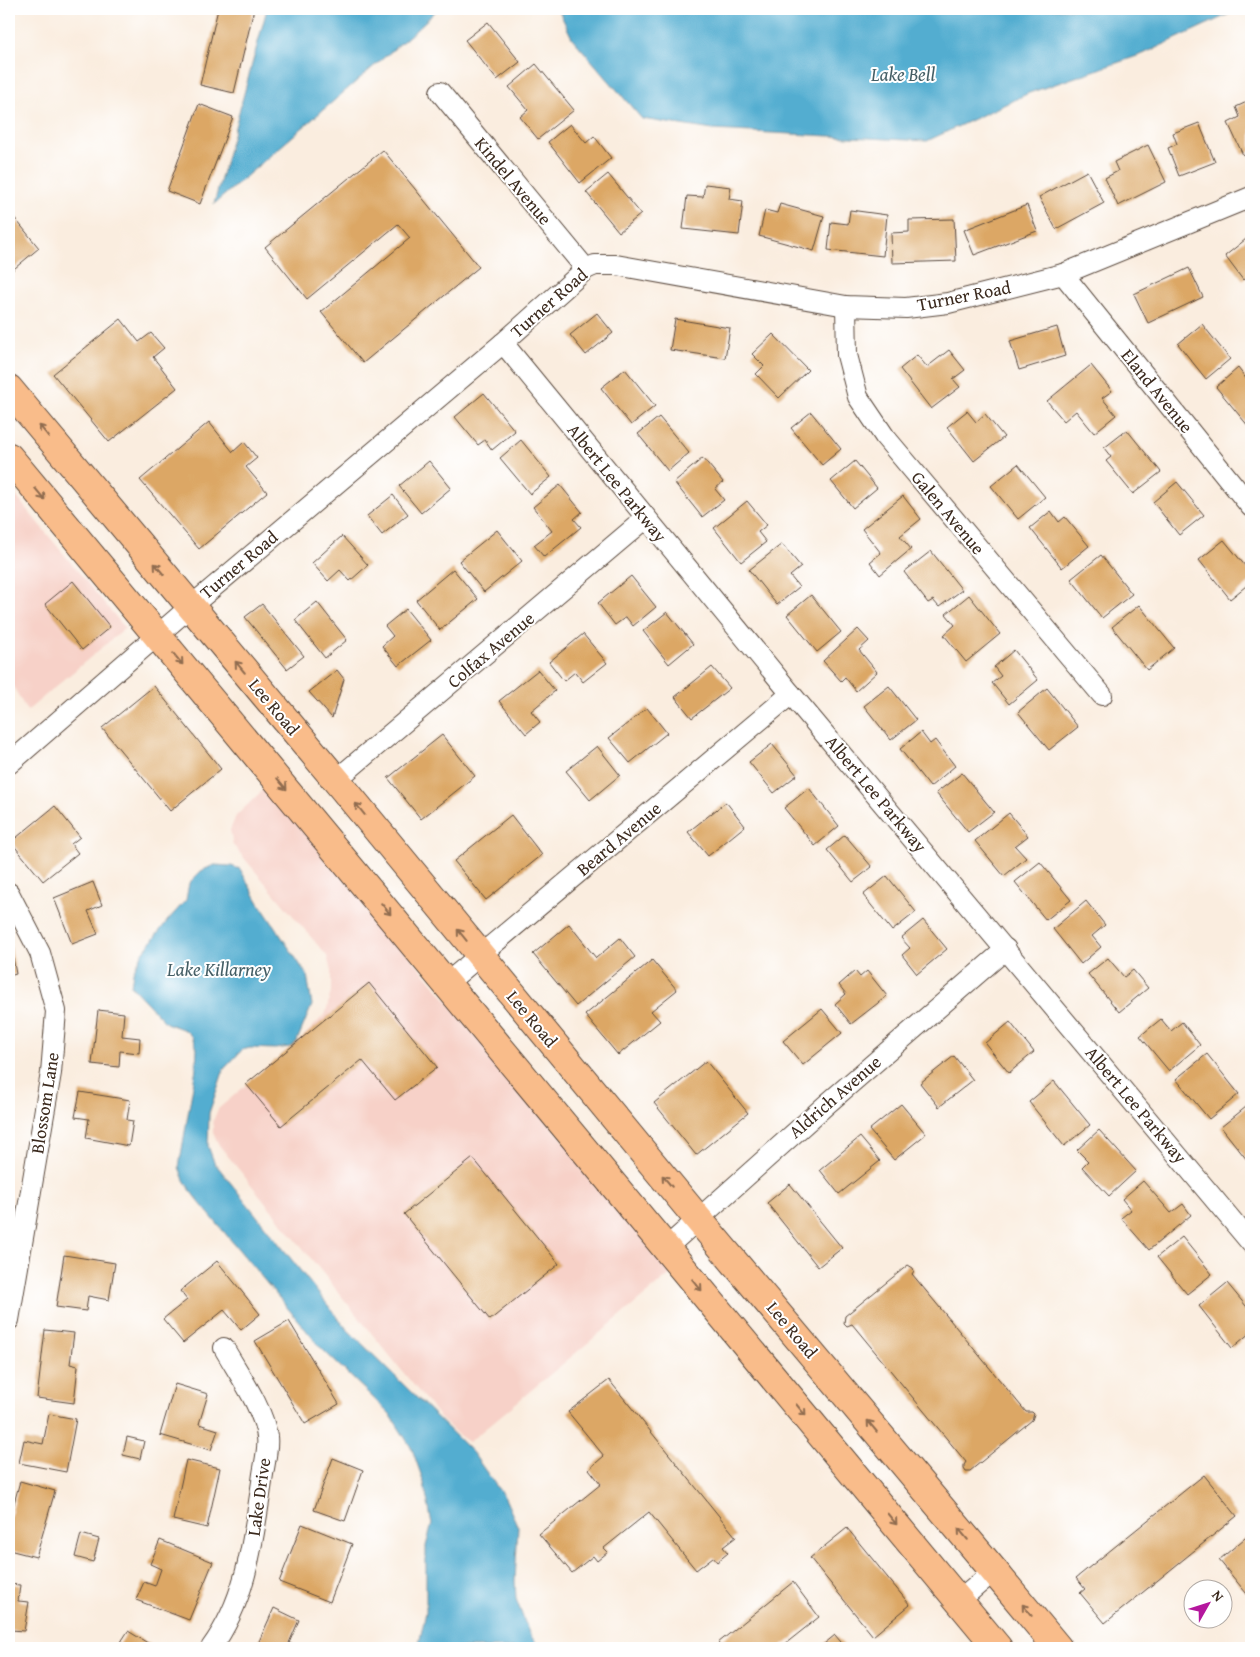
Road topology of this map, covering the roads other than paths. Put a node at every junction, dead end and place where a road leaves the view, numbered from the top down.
1 (440, 92) dead end
2 (1251, 197) edge
3 (586, 269) junction
4 (1063, 274) junction
5 (846, 306) junction
6 (503, 344) junction
7 (9, 389) edge
8 (9, 457) edge
9 (1251, 507) edge
10 (645, 518) junction
11 (190, 606) junction
12 (158, 635) junction
13 (791, 694) junction
14 (1102, 696) dead end
15 (9, 764) edge
16 (336, 780) junction
17 (9, 893) edge
18 (1006, 949) junction
19 (479, 955) junction
20 (447, 983) junction
21 (698, 1219) junction
22 (1251, 1243) edge
23 (666, 1248) junction
24 (9, 1320) edge
25 (224, 1348) dead end
26 (994, 1571) junction
27 (959, 1601) junction
28 (211, 1648) edge
29 (998, 1648) edge
30 (1058, 1648) edge

1 - 3 street, Kindel Avenue
2 - 4 street, Turner Road
3 - 5 street, Turner Road
3 - 6 street, Turner Road
4 - 5 street, Turner Road
4 - 9 street, Eland Avenue
5 - 14 street, Galen Avenue
6 - 10 street, Albert Lee Parkway
6 - 11 street, Turner Road
11 -> 7 main road, Lee Road
8 -> 12 main road
10 - 13 street, Albert Lee Parkway
10 - 16 street, Colfax Avenue
11 - 12 street, Turner Road
16 -> 11 main road, Lee Road
12 - 15 street, Turner Road
12 -> 20 main road
13 - 18 street, Albert Lee Parkway
13 - 19 street, Beard Avenue
19 -> 16 main road, Lee Road
17 - 24 street, Blossom Lane
18 - 21 street, Aldrich Avenue
18 - 22 street, Albert Lee Parkway
19 - 20 street, Beard Avenue
21 -> 19 main road, Lee Road
20 - 23 main road
21 - 23 street, Aldrich Avenue
26 -> 21 main road, Lee Road
23 -> 27 main road
25 - 28 street, Lake Drive
26 - 27 street
30 -> 26 main road, Lee Road
27 - 29 main road

